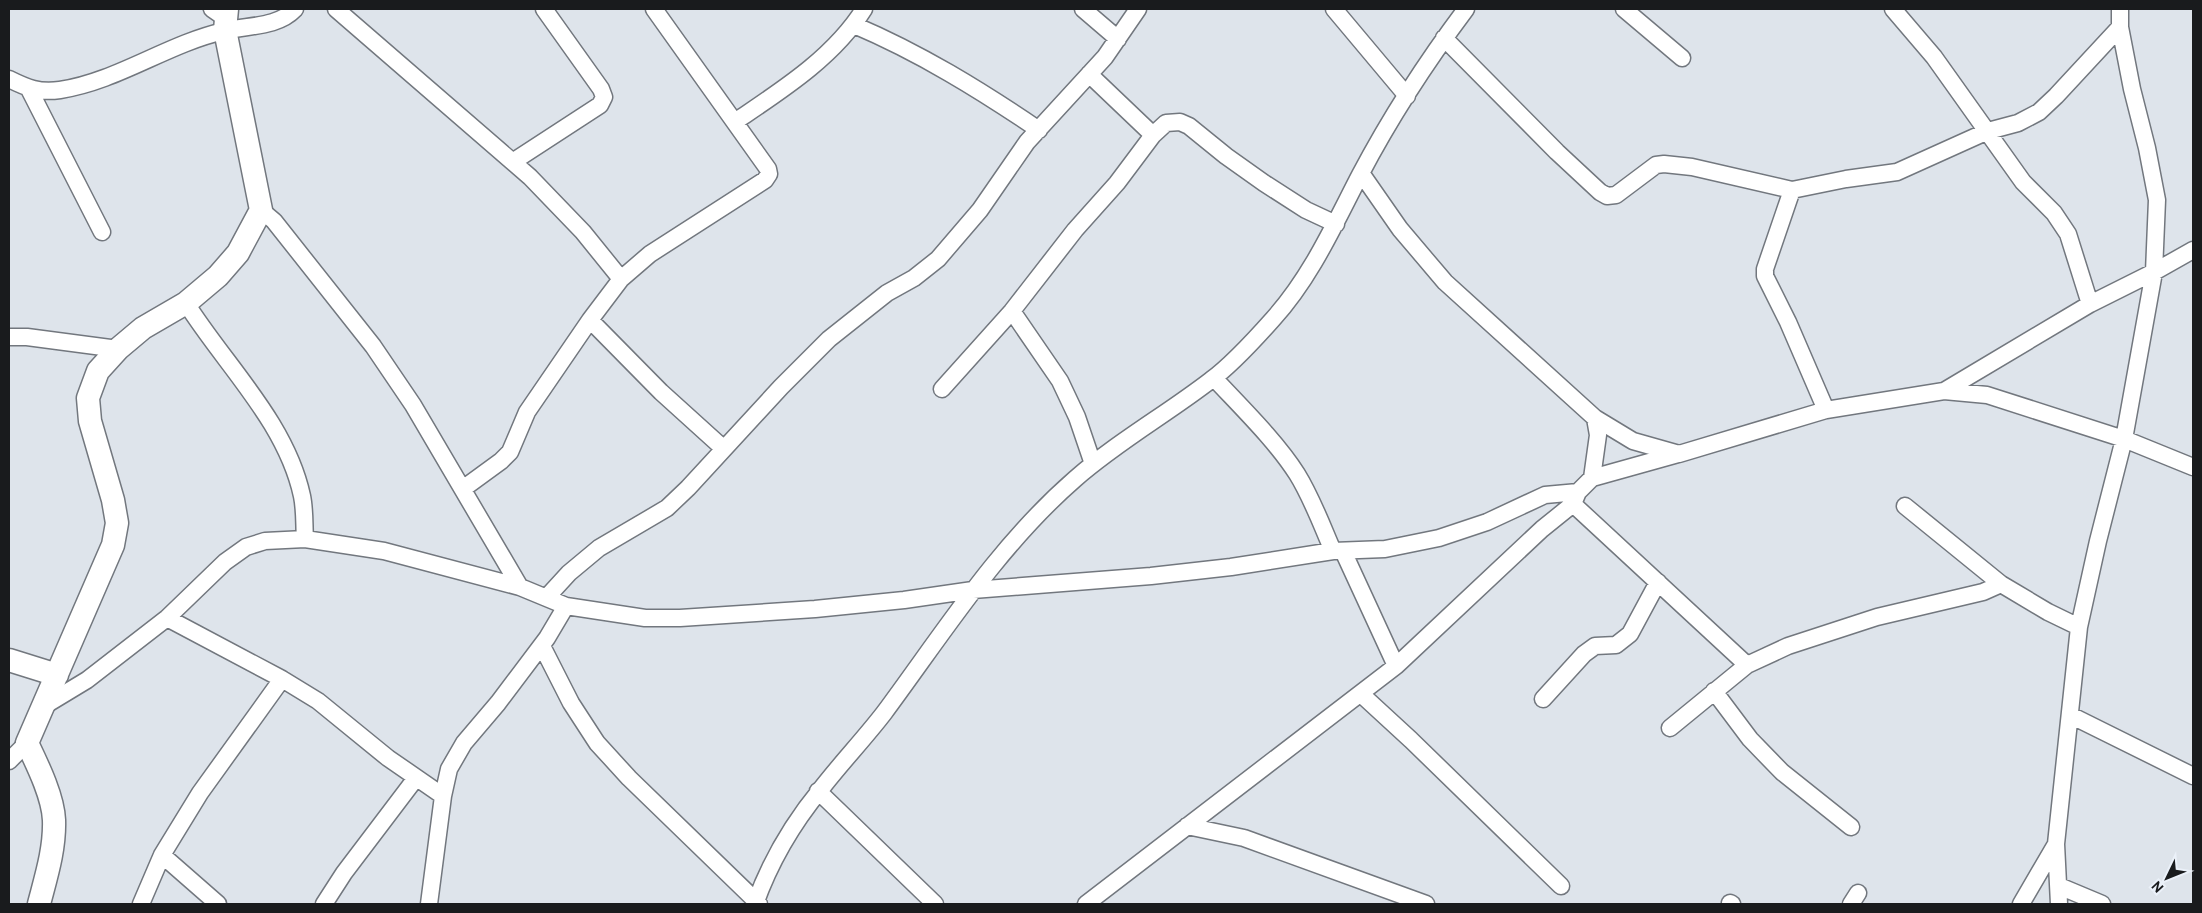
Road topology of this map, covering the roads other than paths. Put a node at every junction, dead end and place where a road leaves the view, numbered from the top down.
1 (295, 9) edge
2 (336, 9) edge
3 (544, 9) edge
4 (654, 9) edge
5 (864, 9) edge
6 (1083, 9) edge
7 (1138, 9) edge
8 (1334, 9) edge
9 (1466, 9) edge
10 (1624, 9) edge
11 (1893, 9) edge
12 (2120, 9) edge
13 (222, 16) edge
14 (854, 25) junction
15 (2120, 27) junction
16 (1444, 38) junction
17 (1118, 39) junction
18 (1682, 58) dead end
19 (1089, 74) junction
20 (9, 79) edge
21 (29, 90) junction
22 (1407, 96) junction
23 (736, 121) junction
24 (1039, 130) junction
25 (1988, 131) junction
26 (1153, 135) junction
27 (514, 161) junction
28 (1361, 173) junction
29 (1792, 190) junction
30 (261, 210) junction
31 (1336, 224) junction
32 (102, 232) dead end
33 (2193, 250) edge
34 (2154, 272) junction
35 (621, 279) junction
36 (186, 303) junction
37 (2090, 304) junction
38 (1012, 311) junction
39 (590, 320) junction
40 (9, 337) edge
41 (118, 349) junction
42 (1214, 378) junction
43 (942, 389) dead end
44 (1944, 391) junction
45 (1826, 410) junction
46 (1595, 418) junction
47 (2124, 439) junction
48 (724, 449) junction
49 (1680, 454) junction
50 (1093, 464) junction
51 (2193, 467) edge
52 (1592, 478) junction
53 (464, 488) junction
54 (1576, 498) junction
55 (1904, 506) dead end
56 (305, 538) junction
57 (1338, 551) junction
58 (1658, 582) junction
59 (2001, 584) junction
60 (520, 587) junction
61 (973, 590) junction
62 (547, 597) junction
63 (566, 606) junction
64 (167, 618) junction
65 (2079, 627) junction
66 (542, 646) junction
67 (9, 660) edge
68 (1747, 665) junction
69 (1396, 666) junction
70 (57, 675) junction
71 (282, 679) junction
72 (1714, 691) junction
73 (1361, 694) junction
74 (1543, 699) dead end
75 (44, 706) junction
76 (2070, 715) junction
77 (1670, 728) dead end
78 (27, 742) junction
79 (9, 761) edge
80 (2193, 776) edge
81 (416, 778) junction
82 (818, 792) junction
83 (443, 796) junction
84 (1187, 826) junction
85 (1851, 827) dead end
86 (2056, 844) junction
87 (162, 855) junction
88 (1561, 886) dead end
89 (2059, 886) junction
90 (757, 903) edge
91 (38, 904) edge
92 (141, 904) edge
93 (218, 904) edge
94 (324, 904) edge
95 (429, 904) edge
96 (936, 904) edge
97 (1086, 904) edge
98 (1426, 904) edge
99 (2020, 904) edge
100 (2059, 904) edge
101 (2102, 904) edge

1 - 13 street
2 - 27 street
3 - 27 street
4 - 23 street
5 - 14 street
6 - 17 street
7 - 17 street
8 - 22 street
9 - 16 street
10 - 18 street
11 - 25 street
12 - 15 street
13 - 21 street
13 - 30 street
14 - 23 street
14 - 24 street
15 - 25 street
15 - 34 street
16 - 22 street
16 - 29 street
17 - 19 street
19 - 24 street
19 - 26 street
20 - 21 street
21 - 32 street
22 - 28 street
23 - 35 street
24 - 48 street
25 - 29 street
25 - 37 street
26 - 31 street
26 - 38 street
27 - 35 street
28 - 31 street
28 - 46 street
29 - 45 street
30 - 36 street
30 - 53 street
31 - 42 street
33 - 34 street
34 - 37 street
34 - 47 street
35 - 39 street
36 - 41 street
36 - 56 street
37 - 44 street
38 - 43 street
38 - 50 street
39 - 48 street
39 - 53 street
40 - 41 street
41 - 70 street
42 - 50 street
42 - 57 street
44 - 45 street
44 - 47 street
45 - 49 street
46 - 49 street
46 - 52 street
47 - 51 street
47 - 65 street
48 - 62 street
49 - 52 street
50 - 61 street
52 - 54 street
53 - 60 street
54 - 57 street
54 - 58 street
54 - 69 street
55 - 59 street
56 - 60 street
56 - 64 street
57 - 61 street
57 - 69 street
58 - 68 street
58 - 74 street
59 - 65 street
59 - 68 street
60 - 62 street
61 - 63 street
61 - 82 street
62 - 63 street
63 - 66 street
64 - 71 street
64 - 75 street
65 - 76 street
66 - 83 street
66 - 90 street
67 - 70 street
68 - 72 street
69 - 73 street
70 - 75 street
71 - 81 street
71 - 87 street
72 - 77 street
72 - 85 street
73 - 84 street
73 - 88 street
75 - 78 street
76 - 80 street
76 - 86 street
78 - 79 street
78 - 91 street
81 - 83 street
81 - 94 street
82 - 90 street
82 - 96 street
83 - 95 street
84 - 97 street
84 - 98 street
86 - 89 street
86 - 99 street
87 - 92 street
87 - 93 street
89 - 100 street
89 - 101 street

